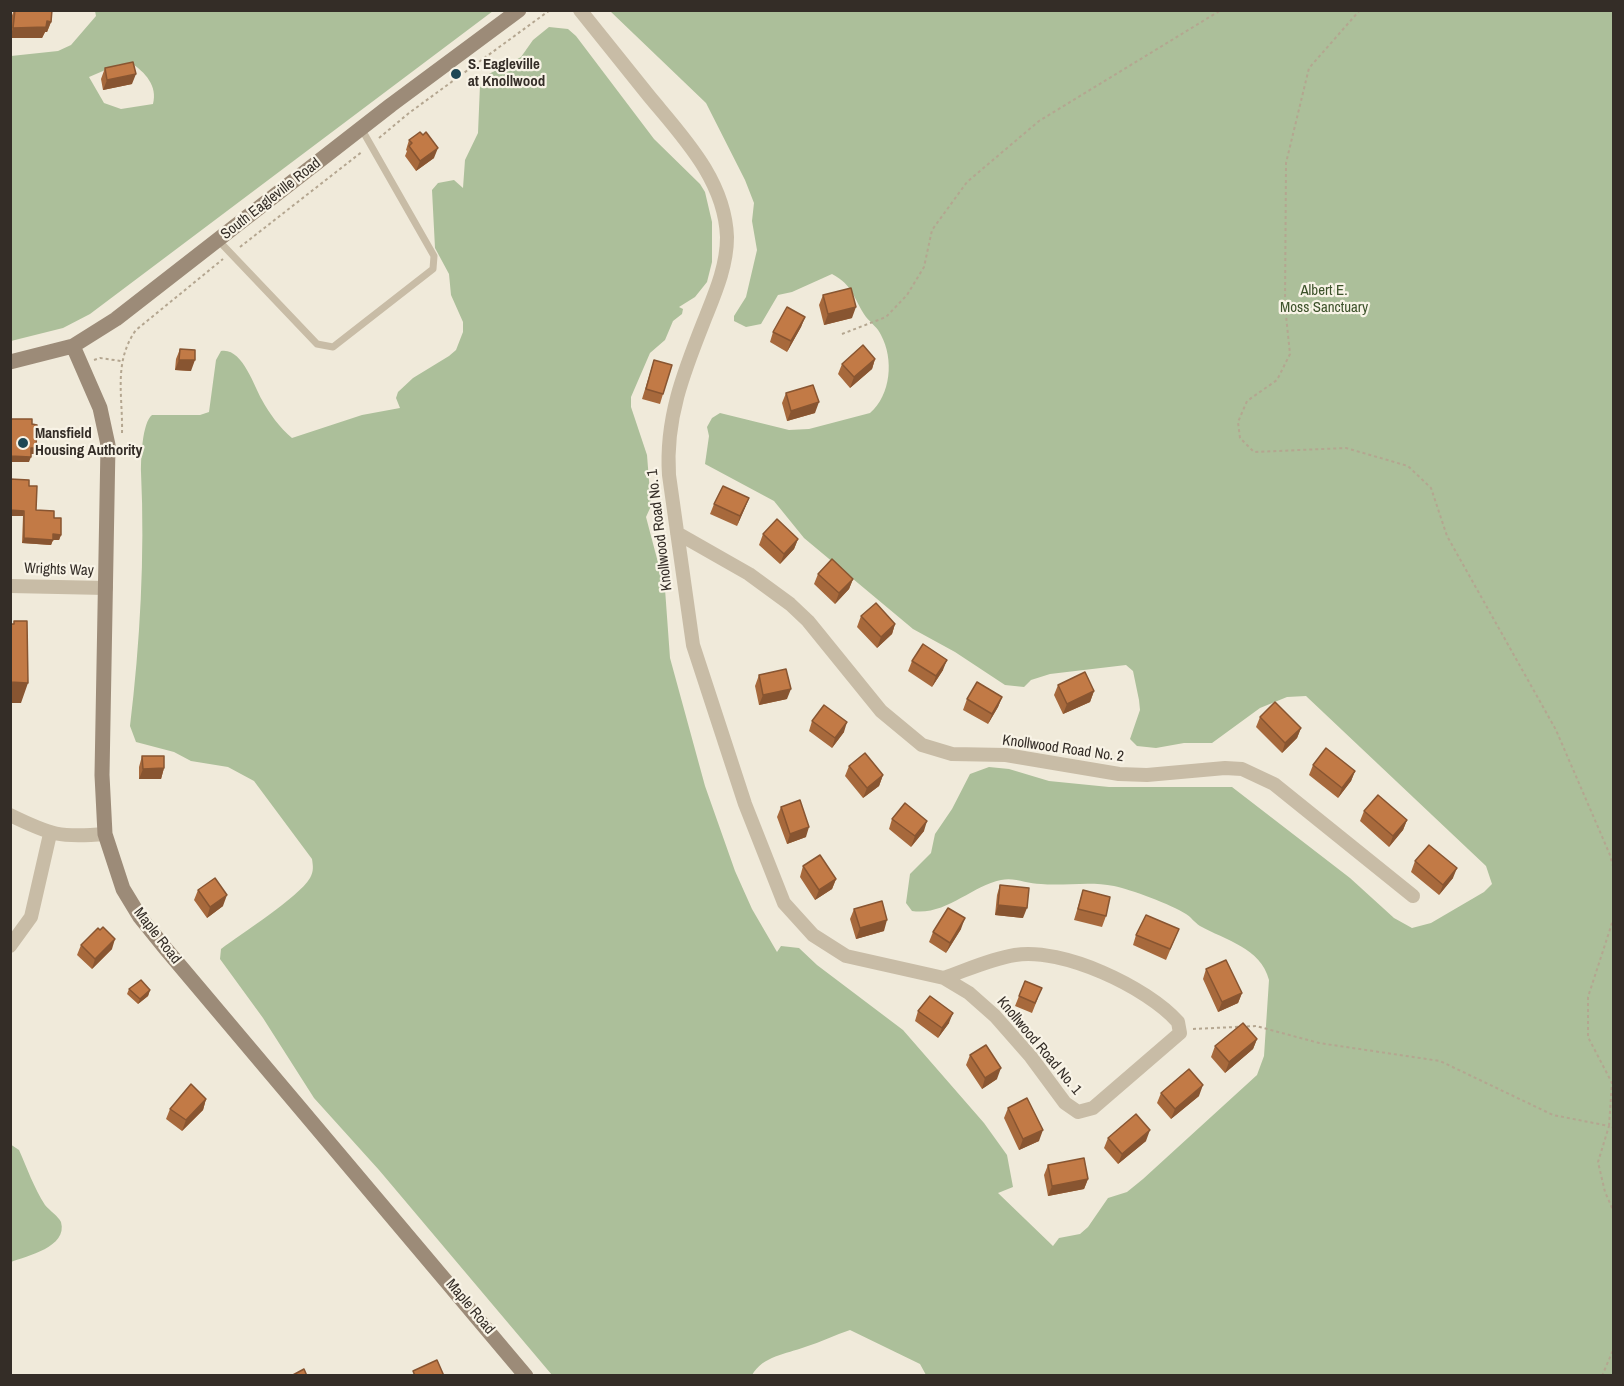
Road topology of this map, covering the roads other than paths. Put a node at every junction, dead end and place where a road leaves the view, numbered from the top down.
1 (519, 10) edge
2 (580, 10) edge
3 (361, 128) junction
4 (218, 240) junction
5 (73, 346) junction
6 (10, 362) edge
7 (677, 533) junction
8 (10, 586) edge
9 (106, 588) junction
10 (10, 815) edge
11 (50, 834) junction
12 (105, 834) junction
13 (1413, 896) dead end
14 (10, 946) edge
15 (944, 978) junction
16 (526, 1376) edge

1 - 3 street, South Eagleville Road
2 - 7 street, Knollwood Road No. 1
3 - 4 street, South Eagleville Road
3 - 4 lane
4 - 5 street, South Eagleville Road
5 - 6 street, South Eagleville Road
5 - 9 street, Maple Road
7 - 13 street, Knollwood Road No. 2
7 - 15 street, Knollwood Road No. 1
8 - 9 street, Wrights Way
9 - 12 street, Maple Road
10 - 11 street
11 - 12 street
11 - 14 street
12 - 16 street, Maple Road
15 - 15 street, Knollwood Road No. 1

